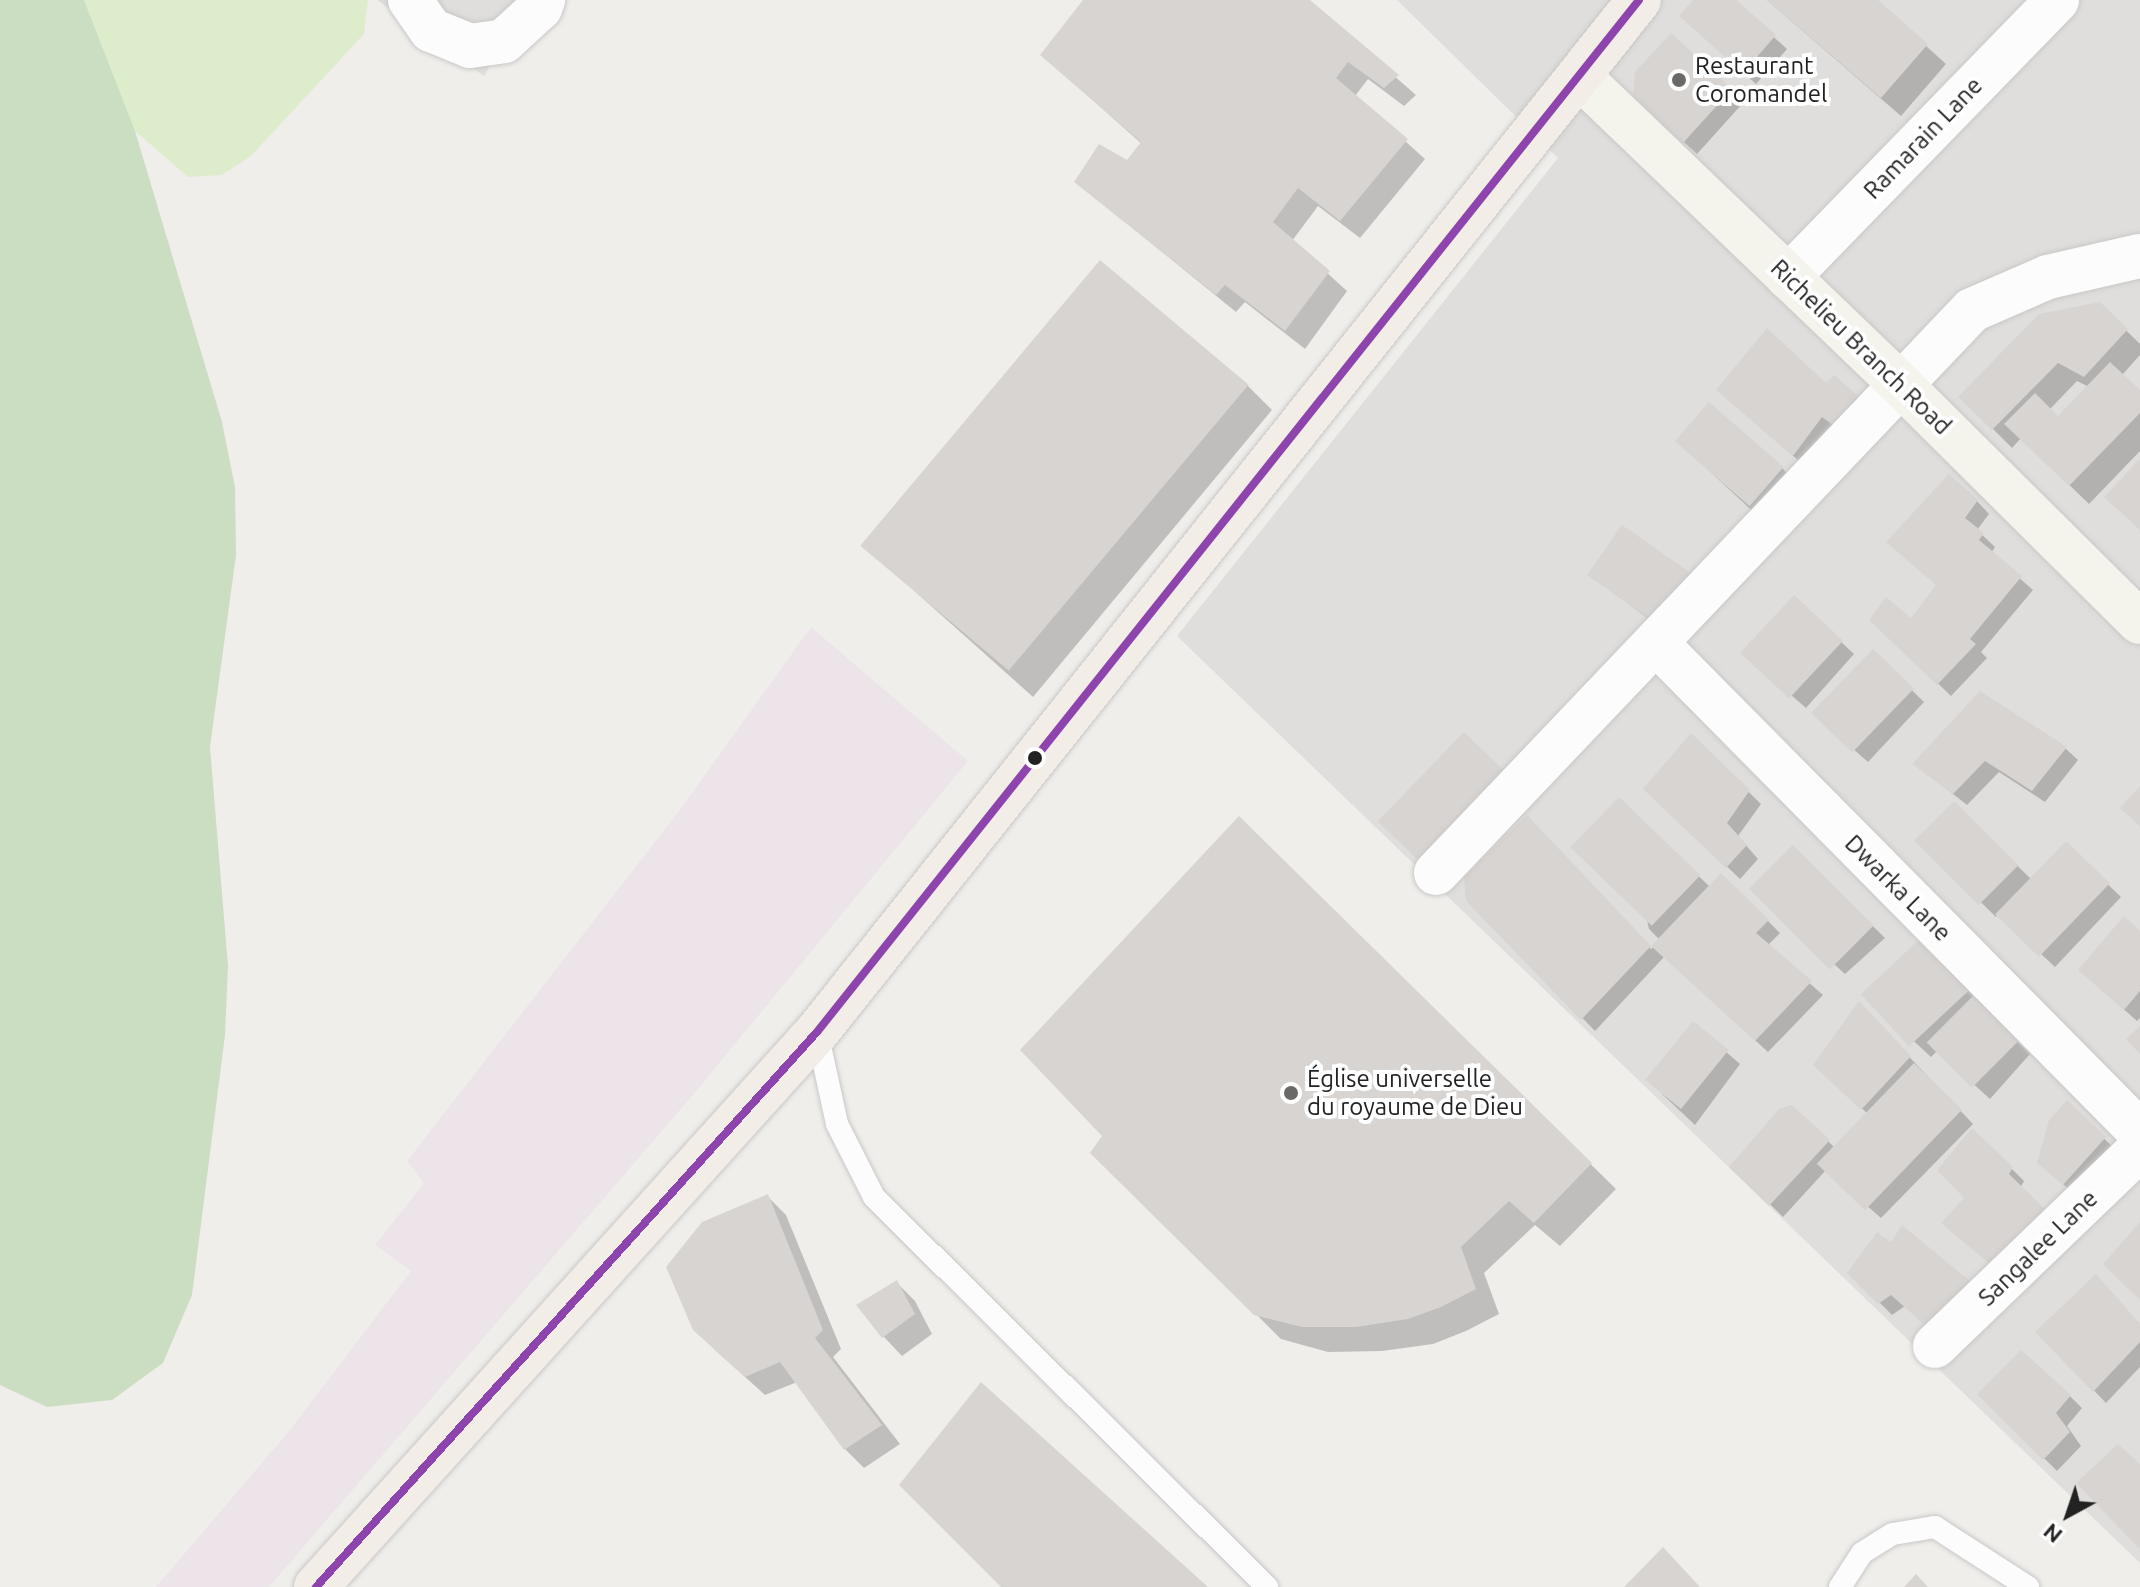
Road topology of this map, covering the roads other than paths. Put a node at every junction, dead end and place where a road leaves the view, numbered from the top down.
1 (410, 0) edge
2 (543, 0) edge
3 (1639, 0) edge
4 (2057, 0) edge
5 (1579, 76) junction
6 (2140, 256) edge
7 (1788, 277) junction
8 (1902, 386) junction
9 (2140, 622) edge
10 (1656, 643) junction
11 (1436, 873) dead end
12 (817, 1032) junction
13 (2140, 1132) edge
14 (2140, 1149) edge
15 (1935, 1346) dead end
16 (316, 1587) edge
17 (1267, 1587) edge
18 (1840, 1587) edge
19 (2028, 1587) edge

1 - 2 street
3 - 5 main road
4 - 7 street, Ramarain Lane
5 - 7 main road, Richelieu Branch Road
5 - 12 main road
6 - 8 street
7 - 8 main road, Richelieu Branch Road
8 - 9 main road, Richelieu Branch Road
8 - 10 street
10 - 11 street
10 - 13 street, Dwarka Lane
12 - 16 main road
12 - 17 lane
14 - 15 street, Sangalee Lane
18 - 19 lane

